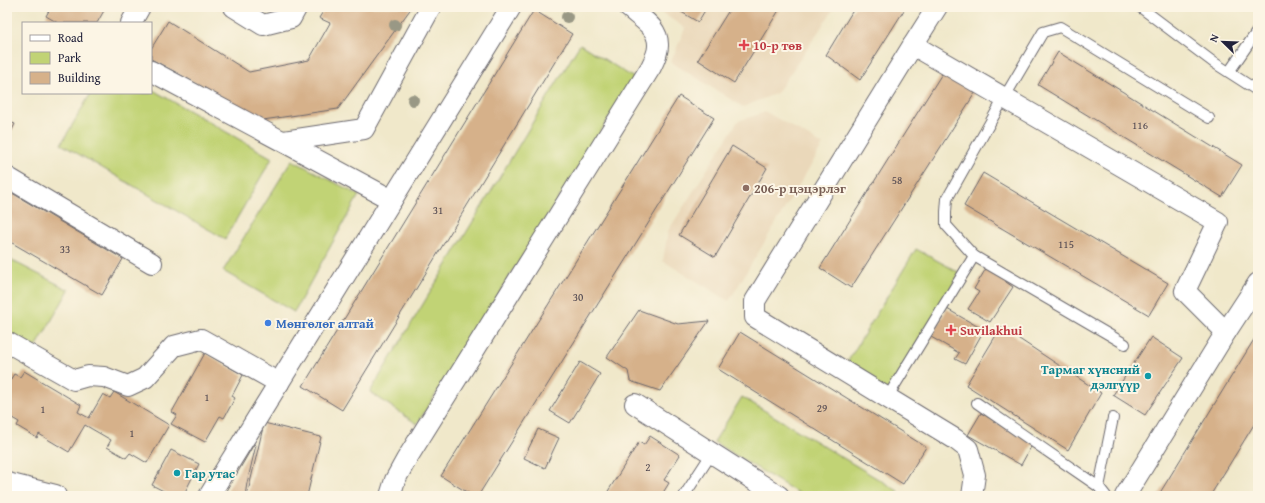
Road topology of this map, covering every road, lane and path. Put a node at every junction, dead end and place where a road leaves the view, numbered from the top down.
1 (140, 7) edge
2 (234, 7) edge
3 (297, 7) edge
4 (431, 7) edge
5 (511, 7) edge
6 (628, 7) edge
7 (937, 7) edge
8 (1140, 7) edge
9 (132, 22) edge
10 (1258, 30) edge
11 (913, 45) junction
12 (152, 72) edge
13 (1229, 72) junction
14 (1258, 91) edge
15 (1004, 98) junction
16 (1208, 118) dead end
17 (284, 141) junction
18 (7, 177) edge
19 (392, 200) junction
20 (974, 256) junction
21 (152, 263) dead end
22 (1258, 283) edge
23 (1226, 332) junction
24 (7, 342) edge
25 (1125, 344) dead end
26 (278, 383) junction
27 (887, 398) junction
28 (977, 403) dead end
29 (636, 404) dead end
30 (1114, 418) dead end
31 (712, 453) junction
32 (7, 484) edge
33 (1099, 487) junction
34 (55, 496) edge
35 (209, 496) edge
36 (390, 496) edge
37 (684, 496) edge
38 (779, 496) edge
39 (972, 496) edge
40 (1106, 496) edge
41 (1125, 496) edge

1 - 9 street
2 - 3 street
4 - 17 street
5 - 19 street
6 - 36 street
7 - 11 street
8 - 13 lane
10 - 13 lane
11 - 15 street
11 - 27 street
12 - 17 street
13 - 14 lane
15 - 16 lane
15 - 20 lane
15 - 23 street
17 - 19 street
18 - 21 street
19 - 26 street
20 - 25 lane
20 - 27 lane
22 - 23 street
23 - 41 street
24 - 26 street
26 - 35 street
27 - 39 street
28 - 33 lane
29 - 31 street
30 - 33 lane
31 - 37 lane
31 - 38 street
32 - 34 street
33 - 40 lane

